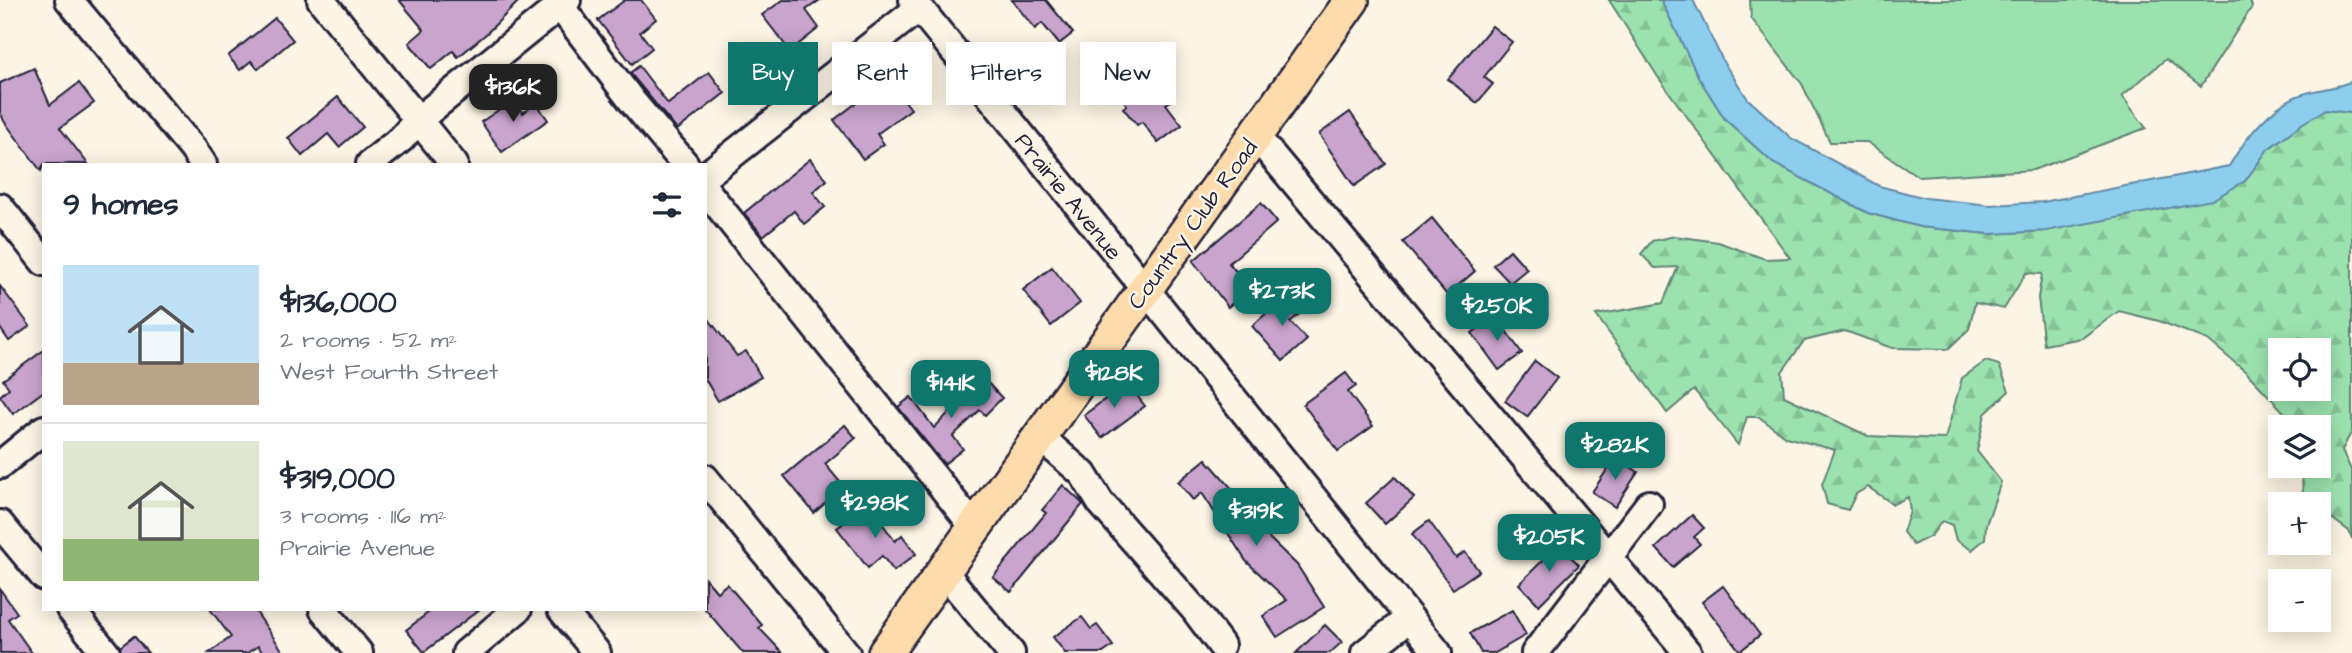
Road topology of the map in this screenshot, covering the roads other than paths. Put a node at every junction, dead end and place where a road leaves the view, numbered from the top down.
1 (69, 0) edge
2 (321, 0) edge
3 (1352, 0) edge
4 (564, 3) edge
5 (916, 4) edge
6 (418, 120) junction
7 (1256, 136) junction
8 (202, 163) edge
9 (371, 163) edge
10 (453, 163) edge
11 (684, 163) edge
12 (707, 174) edge
13 (707, 192) edge
14 (0, 207) edge
15 (42, 260) edge
16 (1144, 289) junction
17 (42, 431) edge
18 (1039, 436) junction
19 (0, 465) edge
20 (707, 480) edge
21 (1649, 504) dead end
22 (0, 524) edge
23 (974, 527) junction
24 (1610, 557) junction
25 (944, 572) junction
26 (42, 575) edge
27 (72, 611) edge
28 (325, 611) edge
29 (516, 611) edge
30 (564, 611) edge
31 (1409, 618) junction
32 (1221, 645) dead end
33 (106, 653) edge
34 (359, 653) edge
35 (467, 653) edge
36 (597, 653) edge
37 (846, 653) edge
38 (885, 653) edge
39 (1011, 653) edge
40 (1365, 653) edge
41 (1438, 653) edge
42 (1535, 653) edge
43 (1688, 653) edge

1 - 8 street
2 - 6 street
3 - 7 main road, Country Club Road
4 - 6 street
4 - 11 street
5 - 12 street
5 - 16 street, Prairie Avenue
6 - 9 street
6 - 10 street
7 - 16 main road, Country Club Road
7 - 24 street
13 - 23 street
14 - 15 street
16 - 18 main road, Country Club Road
16 - 31 street, Prairie Avenue
17 - 19 street
18 - 23 main road, Country Club Road
18 - 32 street
20 - 37 street
21 - 24 street
22 - 26 street
23 - 25 main road, Country Club Road
24 - 42 street
24 - 43 street
25 - 38 main road, Country Club Road
25 - 39 street
27 - 33 street
28 - 34 street
29 - 35 street
30 - 36 street
31 - 40 street
31 - 41 street, Prairie Avenue

